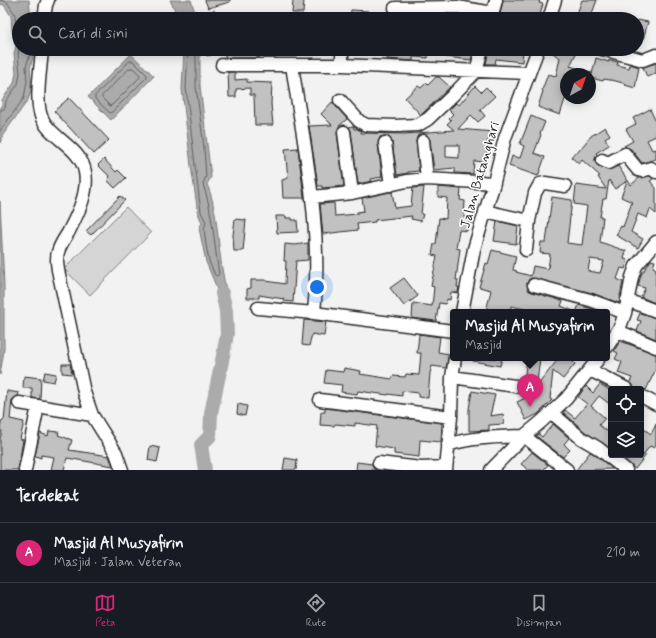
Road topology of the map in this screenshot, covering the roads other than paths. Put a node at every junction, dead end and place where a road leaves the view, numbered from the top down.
1 (48, 0) edge
2 (496, 0) edge
3 (555, 0) edge
4 (395, 8) dead end
5 (45, 12) edge
6 (473, 12) edge
7 (493, 12) edge
8 (551, 12) edge
9 (656, 55) edge
10 (42, 56) edge
11 (342, 56) edge
12 (480, 56) edge
13 (536, 56) edge
14 (628, 56) edge
15 (222, 65) dead end
16 (292, 65) junction
17 (342, 65) junction
18 (476, 71) junction
19 (530, 73) junction
20 (340, 100) dead end
21 (344, 132) dead end
22 (423, 141) dead end
23 (385, 143) dead end
24 (602, 160) dead end
25 (656, 172) edge
26 (427, 179) junction
27 (494, 183) junction
28 (391, 185) junction
29 (565, 186) dead end
30 (352, 193) junction
31 (312, 197) junction
32 (486, 211) junction
33 (529, 221) junction
34 (656, 243) edge
35 (526, 250) dead end
36 (534, 285) dead end
37 (628, 300) junction
38 (258, 308) dead end
39 (463, 309) edge
40 (656, 311) edge
41 (314, 313) junction
42 (625, 313) junction
43 (450, 331) edge
44 (618, 331) junction
45 (610, 342) edge
46 (656, 347) edge
47 (454, 361) edge
48 (597, 361) edge
49 (590, 370) junction
50 (452, 377) junction
51 (620, 386) edge
52 (522, 387) dead end
53 (644, 398) edge
54 (320, 400) dead end
55 (19, 403) dead end
56 (656, 404) edge
57 (38, 406) junction
58 (552, 413) junction
59 (92, 415) junction
60 (452, 418) junction
61 (524, 436) junction
62 (448, 445) junction
63 (379, 463) dead end
64 (446, 469) edge
65 (25, 470) edge
66 (122, 470) edge
67 (491, 470) edge
68 (567, 470) edge
69 (626, 470) edge

1 - 5 street
2 - 7 street
3 - 8 street
4 - 6 street
9 - 14 street
10 - 59 street
11 - 17 street
12 - 18 street
13 - 19 street, Jalan Batanghari
15 - 16 street
16 - 17 street
16 - 31 street
17 - 18 street
18 - 19 street
18 - 20 street
19 - 27 street, Jalan Batanghari
21 - 30 street
22 - 26 street
23 - 28 street
24 - 25 street
26 - 27 street
26 - 28 street
27 - 32 street, Jalan Batanghari
28 - 30 street
29 - 33 street
30 - 31 street
31 - 41 street
32 - 33 street
32 - 39 street, Jalan Batanghari
33 - 35 street
34 - 37 street
36 - 42 street
37 - 40 street
37 - 42 street
38 - 41 street
41 - 43 street
42 - 44 street
44 - 45 street
44 - 46 street
47 - 50 street
48 - 49 street
49 - 51 street
49 - 58 street
50 - 52 street
50 - 60 street
53 - 56 street
54 - 60 street
55 - 57 street
57 - 59 street
57 - 65 street
58 - 61 street
58 - 69 street
59 - 66 street
60 - 62 street
61 - 62 street
61 - 67 street
61 - 68 street
62 - 64 street
63 - 64 street

